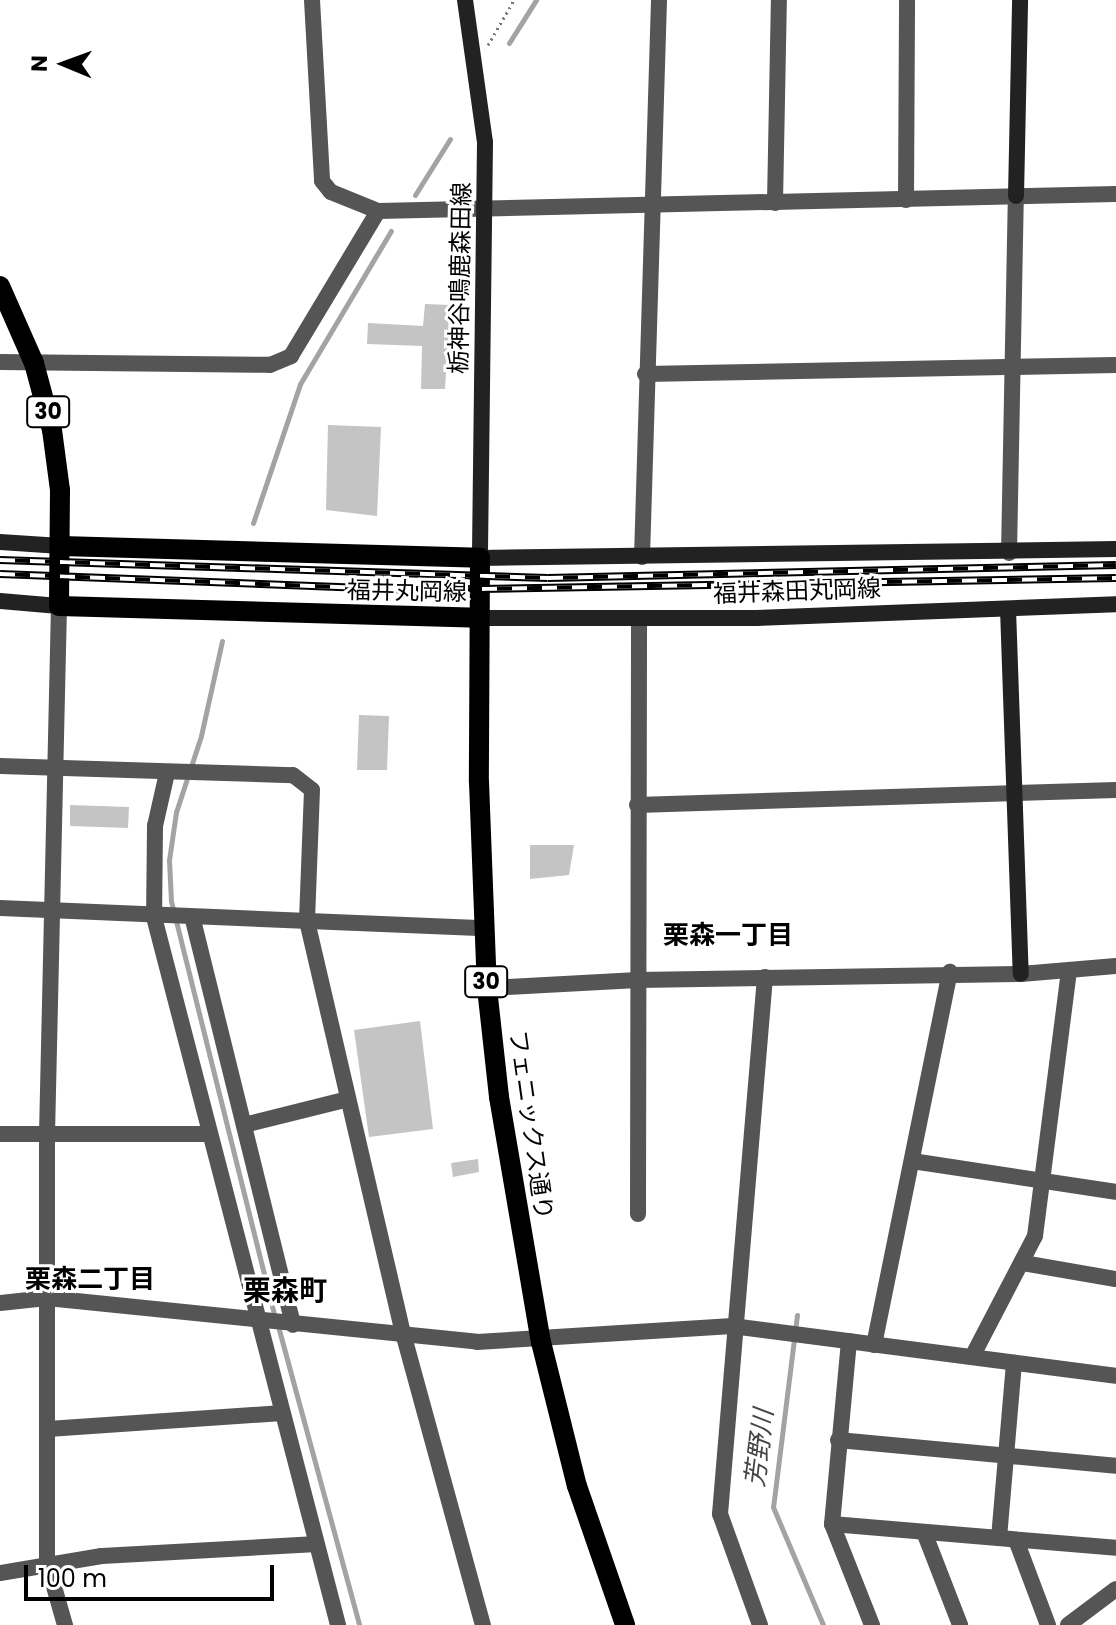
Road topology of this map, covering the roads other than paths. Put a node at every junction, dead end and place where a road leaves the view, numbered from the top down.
1 (312, 0) edge
2 (465, 0) edge
3 (659, 0) edge
4 (779, 0) edge
5 (907, 0) edge
6 (1020, 0) edge
7 (1116, 194) edge
8 (1016, 196) junction
9 (906, 200) junction
10 (775, 203) junction
11 (654, 205) junction
12 (486, 210) junction
13 (378, 211) junction
14 (0, 286) edge
15 (0, 362) edge
16 (34, 363) junction
17 (1116, 365) edge
18 (1011, 367) junction
19 (645, 374) junction
20 (0, 542) edge
21 (61, 546) junction
22 (1116, 549) edge
23 (1009, 553) junction
24 (642, 557) junction
25 (480, 558) junction
26 (0, 601) edge
27 (1116, 604) edge
28 (59, 606) junction
29 (1008, 609) junction
30 (479, 618) junction
31 (639, 618) junction
32 (0, 766) edge
33 (54, 768) junction
34 (167, 773) junction
35 (1116, 790) edge
36 (1017, 792) junction
37 (637, 805) junction
38 (0, 908) edge
39 (51, 909) junction
40 (154, 917) junction
41 (193, 920) junction
42 (307, 921) junction
43 (485, 928) junction
44 (1116, 966) edge
45 (1069, 971) junction
46 (950, 972) junction
47 (1021, 974) junction
48 (765, 977) junction
49 (638, 980) junction
50 (487, 988) junction
51 (348, 1099) junction
52 (244, 1125) junction
53 (47, 1133) junction
54 (0, 1134) edge
55 (208, 1134) junction
56 (912, 1161) junction
57 (1043, 1180) junction
58 (1116, 1192) edge
59 (638, 1214) dead end
60 (1023, 1263) junction
61 (1116, 1279) edge
62 (47, 1298) junction
63 (0, 1303) edge
64 (261, 1322) junction
65 (293, 1325) junction
66 (732, 1326) junction
67 (403, 1333) junction
68 (849, 1341) junction
69 (541, 1342) junction
70 (874, 1345) junction
71 (972, 1357) junction
72 (1014, 1363) junction
73 (1116, 1376) edge
74 (282, 1413) junction
75 (48, 1429) junction
76 (838, 1440) junction
77 (1006, 1457) junction
78 (1116, 1466) edge
79 (832, 1524) junction
80 (924, 1532) junction
81 (999, 1538) junction
82 (1016, 1540) junction
83 (317, 1544) junction
84 (1116, 1548) edge
85 (47, 1562) junction
86 (0, 1573) edge
87 (1116, 1589) edge
88 (65, 1625) edge
89 (338, 1625) edge
90 (483, 1625) edge
91 (625, 1625) edge
92 (760, 1625) edge
93 (872, 1625) edge
94 (960, 1625) edge
95 (1048, 1625) edge
96 (1068, 1625) edge

1 - 13 street
2 - 12 main road, 栃神谷鳴鹿森田線
3 - 11 street
4 - 10 street
5 - 9 street
6 - 8 main road
7 - 8 street
8 - 9 street
8 - 18 street
9 - 10 street
10 - 11 street
11 - 12 street
11 - 19 street
12 - 13 street
12 - 25 main road, 栃神谷鳴鹿森田線
13 - 16 street
14 - 16 main road, 30
15 - 16 street
16 - 21 main road, 30
17 - 18 street
18 - 19 street
18 - 23 street
19 - 24 street
20 - 21 main road
21 - 25 main road, 福井丸岡線
21 - 28 main road, 30
22 - 23 main road, 福井森田丸岡線
23 - 24 main road, 福井森田丸岡線
24 - 25 main road, 福井森田丸岡線
25 - 30 main road, 福井丸岡線 / 30
26 - 28 main road
27 - 29 main road, 福井森田丸岡線
28 - 30 main road, 福井丸岡線
28 - 33 street
29 - 31 main road, 福井森田丸岡線
29 - 36 main road
30 - 31 main road, 福井森田丸岡線
30 - 43 main road, フェニックス通り / 30
31 - 37 street
32 - 33 street
33 - 34 street
33 - 39 street
34 - 40 street
34 - 42 street
35 - 36 street
36 - 37 street
36 - 47 main road
37 - 49 street
38 - 39 street
39 - 40 street
39 - 53 street
40 - 41 street
40 - 55 street
41 - 42 street
41 - 52 street
42 - 43 street
42 - 51 street
43 - 50 main road, フェニックス通り / 30
44 - 45 street
45 - 47 street
45 - 57 street
46 - 47 street
46 - 48 street
46 - 56 street
48 - 49 street
48 - 66 street
49 - 50 street
49 - 59 street
50 - 69 main road, フェニックス通り / 30
51 - 52 street
51 - 67 street
52 - 65 street
53 - 54 street
53 - 55 street
53 - 62 street
55 - 64 street
56 - 57 street
56 - 70 street
57 - 58 street
57 - 60 street
60 - 61 street
60 - 71 street
62 - 63 street
62 - 64 street
62 - 75 street
64 - 65 street
64 - 74 street
65 - 67 street
66 - 68 street
66 - 69 street
66 - 92 street
67 - 69 street
67 - 90 street
68 - 70 street
68 - 76 street
69 - 91 main road, フェニックス通り / 30
70 - 71 street
71 - 72 street
72 - 73 street
72 - 77 street
74 - 75 street
74 - 83 street
75 - 85 street
76 - 77 street
76 - 79 street
77 - 78 street
77 - 81 street
79 - 80 street
79 - 93 street
80 - 81 street
80 - 94 street
81 - 82 street
82 - 84 street
82 - 95 street
83 - 85 street
83 - 89 street
85 - 86 street
85 - 88 street
87 - 96 street

